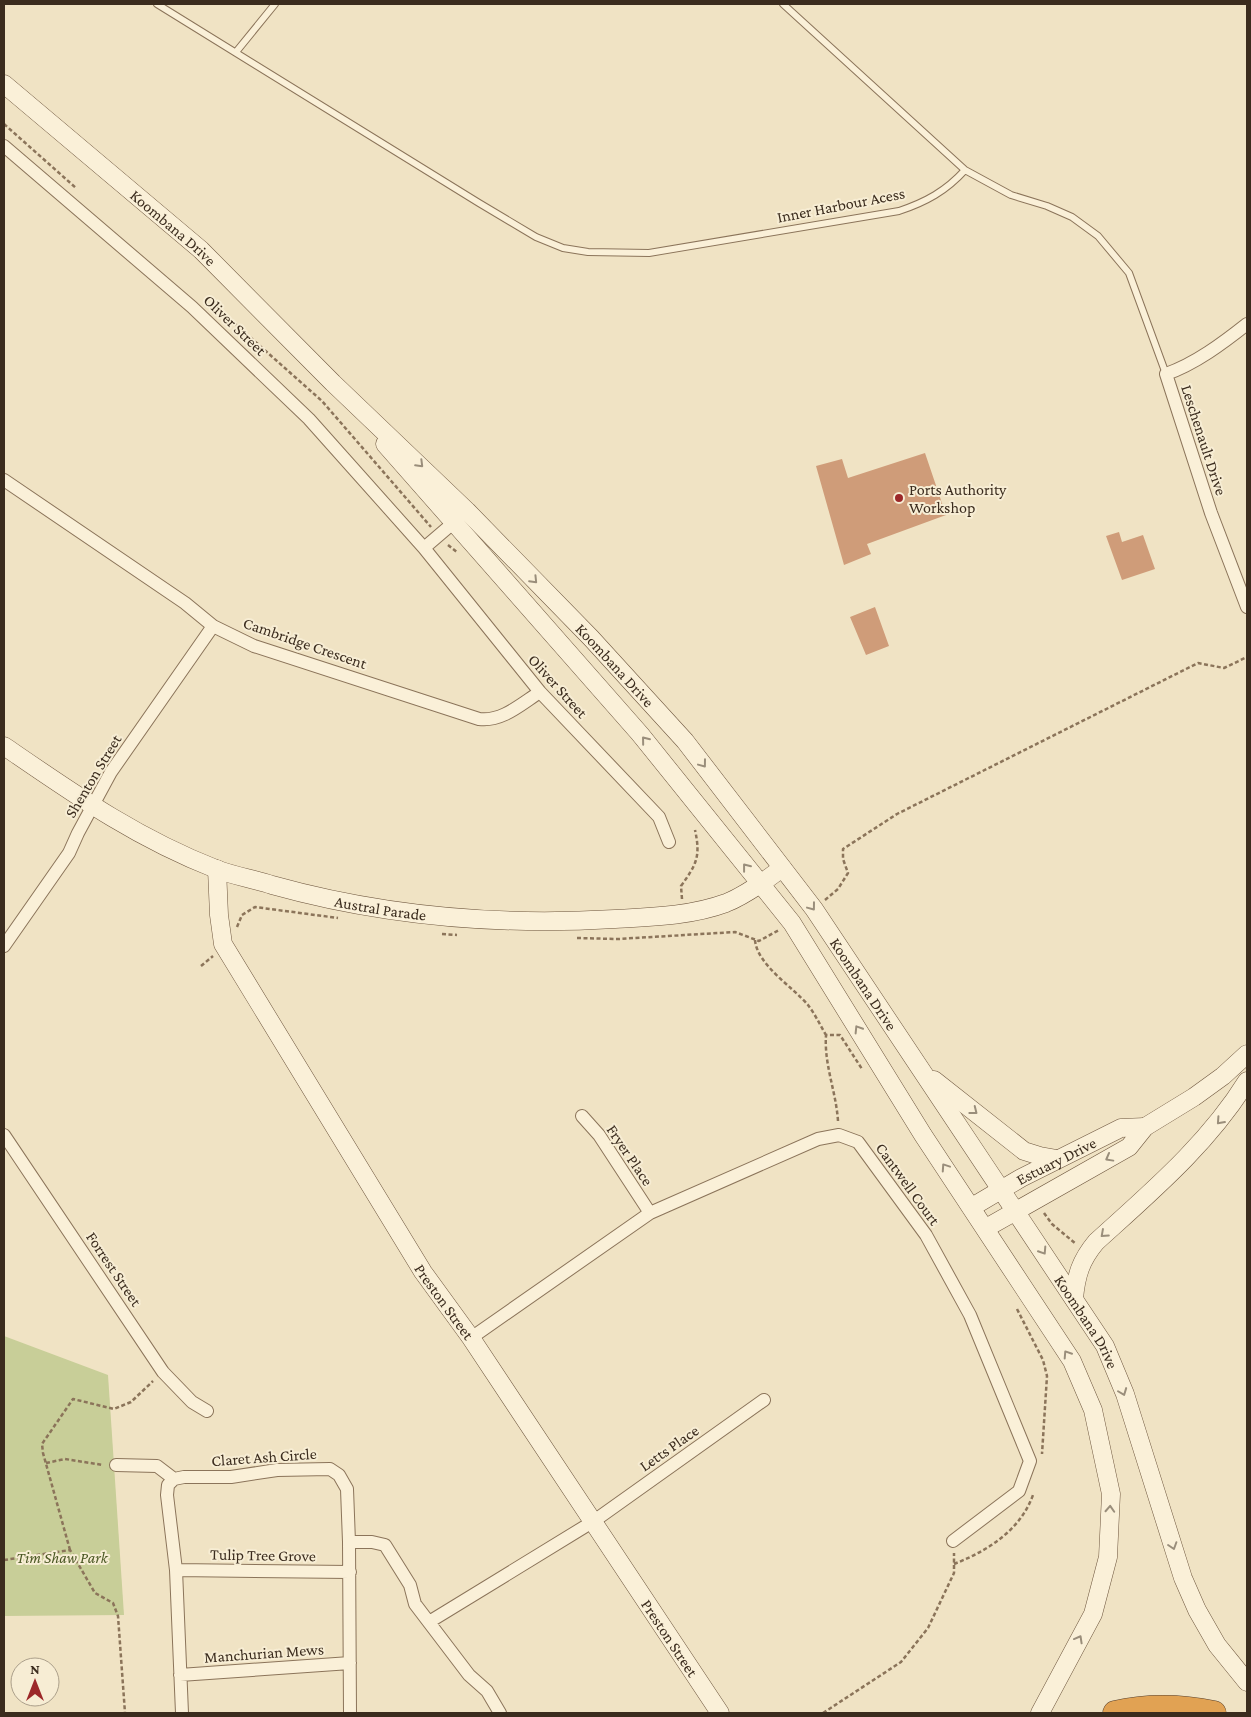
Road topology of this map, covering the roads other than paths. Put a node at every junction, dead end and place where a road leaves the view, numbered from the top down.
1 (158, 4) edge
2 (275, 4) edge
3 (783, 4) edge
4 (236, 52) junction
5 (4, 84) edge
6 (4, 146) edge
7 (965, 170) junction
8 (1247, 324) edge
9 (1166, 374) junction
10 (4, 480) edge
11 (461, 517) junction
12 (424, 548) junction
13 (1247, 607) edge
14 (213, 626) junction
15 (540, 692) junction
16 (4, 746) edge
17 (93, 808) junction
18 (669, 842) dead end
19 (782, 868) junction
20 (217, 869) junction
21 (760, 884) junction
22 (4, 946) edge
23 (1247, 1054) edge
24 (922, 1070) junction
25 (1247, 1081) edge
26 (582, 1116) dead end
27 (1145, 1127) junction
28 (4, 1135) edge
29 (1057, 1159) junction
30 (1002, 1189) junction
31 (972, 1207) junction
32 (1016, 1210) junction
33 (650, 1214) junction
34 (986, 1228) junction
35 (1074, 1298) junction
36 (471, 1338) junction
37 (764, 1400) dead end
38 (207, 1411) dead end
39 (116, 1465) road end
40 (174, 1479) junction
41 (594, 1521) junction
42 (953, 1541) road end
43 (349, 1542) junction
44 (176, 1570) junction
45 (350, 1572) junction
46 (429, 1622) junction
47 (350, 1664) junction
48 (180, 1675) junction
49 (1056, 1681) junction
50 (1247, 1682) edge
51 (182, 1713) edge
52 (350, 1713) edge
53 (500, 1713) edge
54 (720, 1713) edge
55 (1028, 1713) edge
56 (1040, 1713) edge
57 (1115, 1713) edge
58 (1214, 1713) edge

1 - 4 lane, Inner Harbour Acess
2 - 4 lane
3 - 7 lane
4 - 7 lane, Inner Harbour Acess
5 - 11 main road, Koombana Drive
6 - 12 street, Oliver Street
7 - 9 lane
8 - 9 street, Leschenault Drive
9 - 13 street, Leschenault Drive
10 - 14 street, Cambridge Crescent
11 - 12 street
11 -> 19 main road, Koombana Drive
21 -> 11 main road, Koombana Drive
12 - 15 street, Oliver Street
14 - 15 street, Cambridge Crescent
14 - 17 street, Shenton Street
15 - 18 street, Oliver Street
16 - 17 main road, Austral Parade
17 - 20 main road, Austral Parade
17 - 22 street, Shenton Street
19 - 21 main road, Austral Parade
19 -> 24 main road, Koombana Drive
20 - 21 main road, Austral Parade
20 - 36 main road, Preston Street
31 -> 21 main road, Koombana Drive
23 - 27 main road, Estuary Drive
24 -> 29 main road
24 - 30 main road, Koombana Drive
25 -> 35 main road
26 - 33 street, Fryer Place
27 - 29 main road, Estuary Drive
27 -> 32 main road, Estuary Drive
28 - 38 street, Forrest Street
29 - 30 main road, Estuary Drive
30 - 31 main road, Estuary Drive
30 - 32 main road, Koombana Drive
31 - 34 main road, Koombana Drive
32 - 34 main road, Estuary Drive
32 -> 35 main road, Koombana Drive
33 - 36 street
33 - 42 street, Cantwell Court
49 -> 34 main road, Koombana Drive
35 -> 50 main road, Koombana Drive
36 - 41 main road, Preston Street
37 - 41 street, Letts Place
39 - 40 street
40 - 43 street, Claret Ash Circle
40 - 44 street
41 - 46 street, Letts Place
41 - 54 main road, Preston Street
43 - 45 street
43 - 46 street
44 - 45 street, Tulip Tree Grove
44 - 48 street
45 - 47 street
46 - 53 street
47 - 48 street, Manchurian Mews
47 - 52 street
48 - 51 street
49 - 55 main road
49 - 56 main road, Koombana Drive
57 - 58 highway

